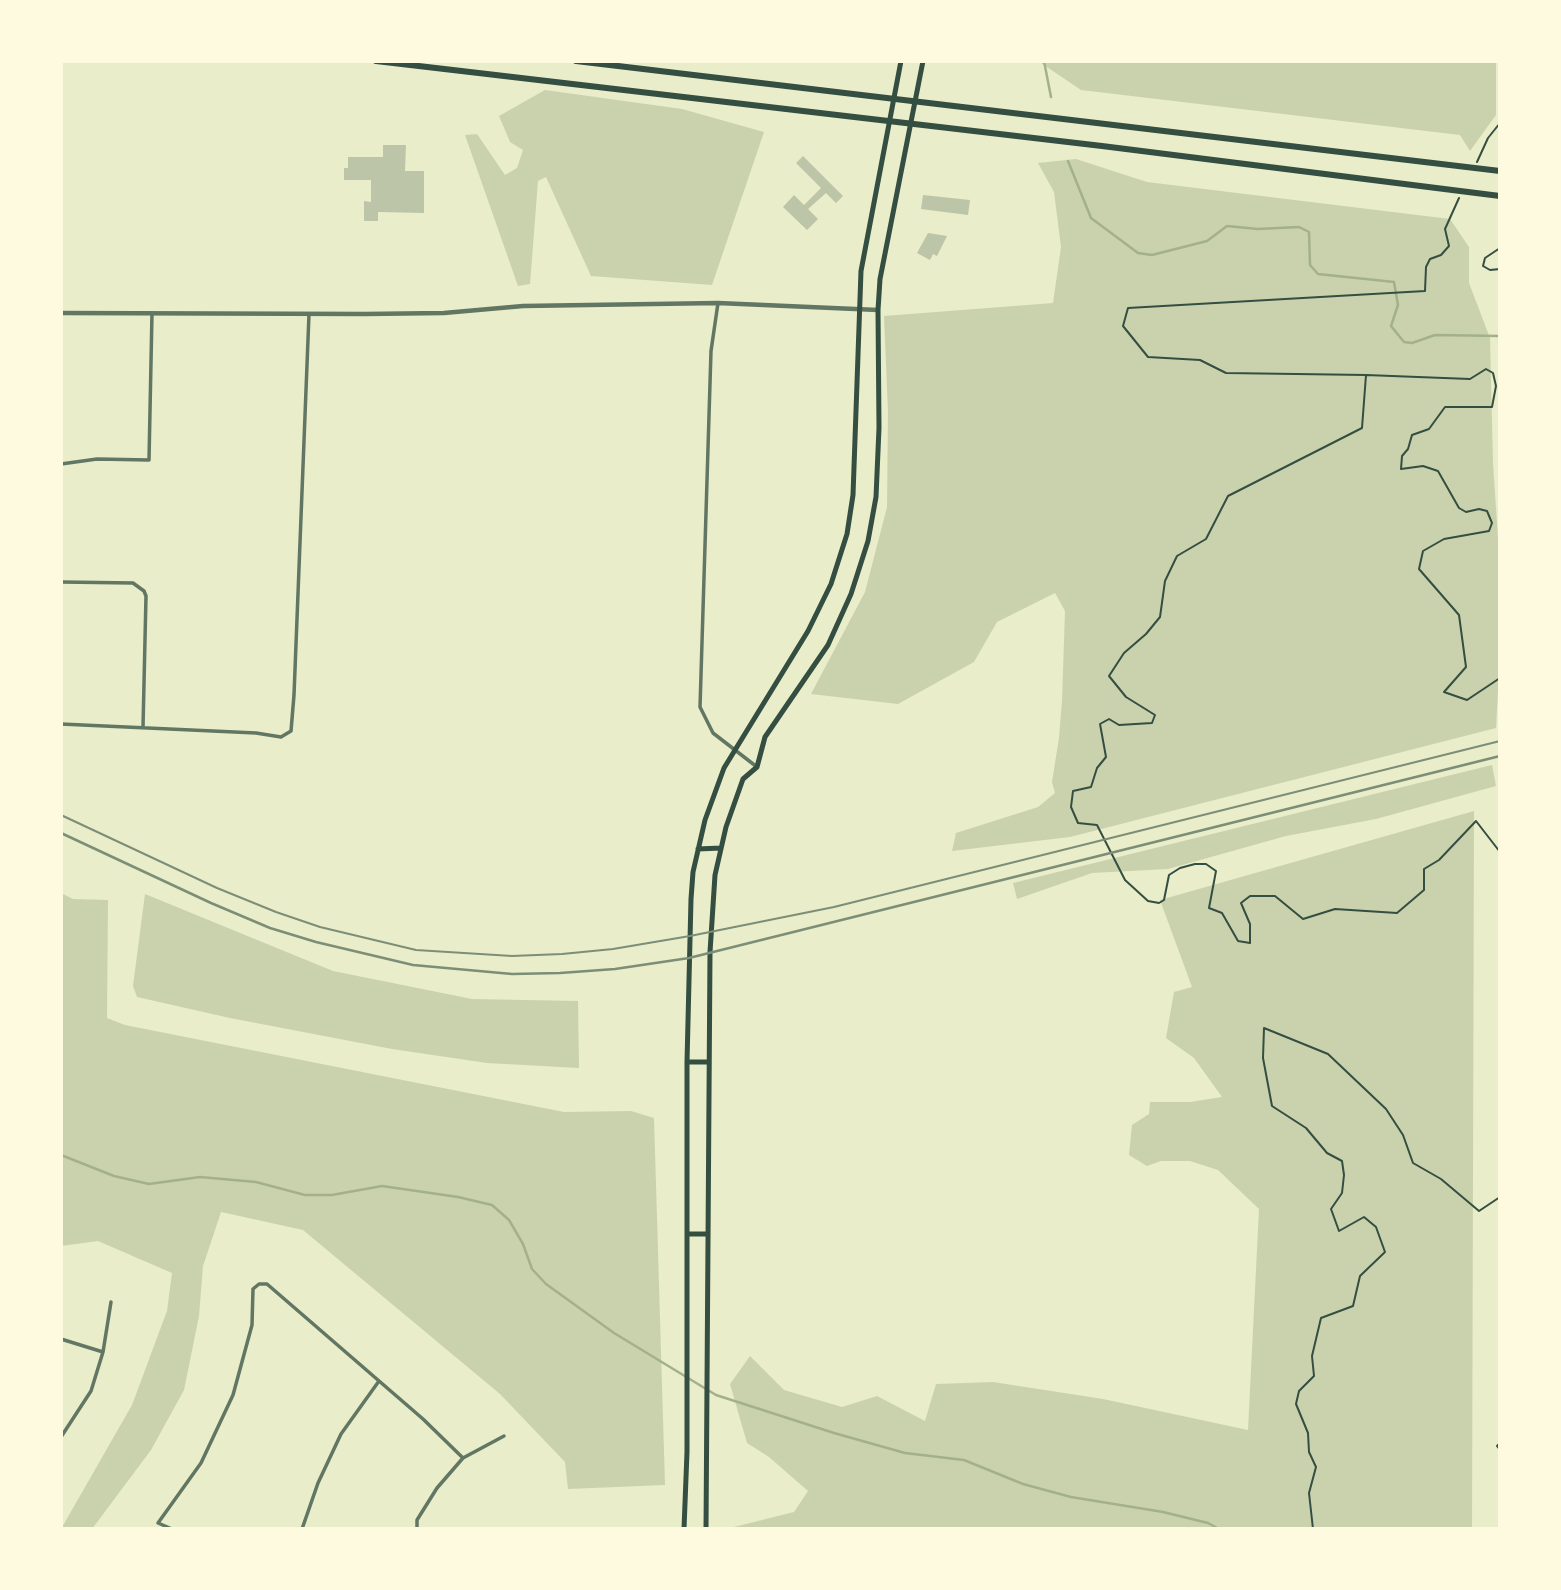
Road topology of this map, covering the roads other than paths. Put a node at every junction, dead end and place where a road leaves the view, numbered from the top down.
1 (376, 61) edge
2 (576, 61) edge
3 (901, 61) edge
4 (923, 61) edge
5 (894, 100) junction
6 (916, 102) junction
7 (890, 122) junction
8 (911, 125) junction
9 (1500, 171) edge
10 (1500, 195) edge
11 (718, 303) junction
12 (860, 310) junction
13 (878, 310) junction
14 (61, 313) edge
15 (152, 313) junction
16 (309, 314) junction
17 (61, 464) edge
18 (61, 582) edge
19 (61, 724) edge
20 (143, 727) junction
21 (734, 749) junction
22 (757, 767) junction
23 (721, 848) junction
24 (698, 849) junction
25 (687, 1062) junction
26 (709, 1062) junction
27 (687, 1234) junction
28 (708, 1234) junction
29 (111, 1302) dead end
30 (61, 1339) edge
31 (103, 1352) junction
32 (379, 1381) junction
33 (504, 1436) dead end
34 (61, 1437) edge
35 (463, 1458) junction
36 (172, 1529) edge
37 (302, 1529) edge
38 (416, 1529) edge
39 (684, 1529) edge
40 (706, 1529) edge

1 - 7 main road
2 - 5 main road
3 - 5 main road
4 - 6 main road
5 - 6 main road
5 - 7 main road
6 - 8 main road
6 - 9 main road
7 - 8 main road
7 - 12 main road
8 - 10 main road
8 - 13 main road
11 - 12 street
11 - 16 street
11 - 21 street
12 - 13 street
12 - 21 main road
13 - 22 main road
14 - 15 street
15 - 16 street
15 - 17 street
16 - 20 street
18 - 20 street
19 - 20 street
21 - 22 street
21 - 24 main road
22 - 23 main road
23 - 24 main road
23 - 26 main road
24 - 25 main road
25 - 26 main road
25 - 27 main road
26 - 28 main road
27 - 28 main road
27 - 39 main road
28 - 40 main road
29 - 31 street
30 - 31 street
31 - 34 street
32 - 35 street
32 - 36 street
32 - 37 street
33 - 35 street
35 - 38 street

